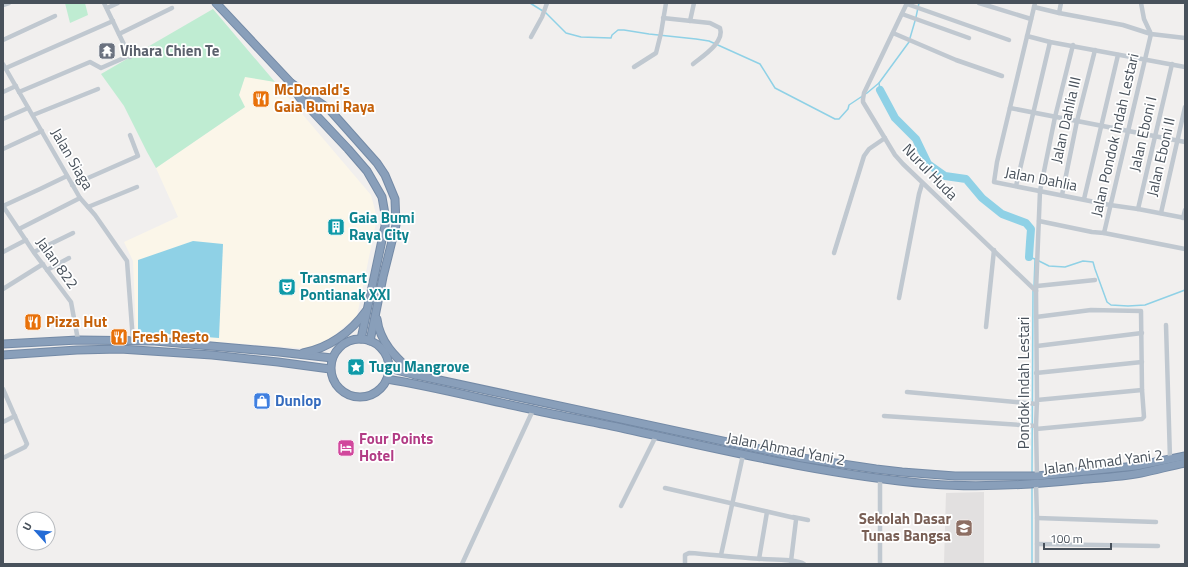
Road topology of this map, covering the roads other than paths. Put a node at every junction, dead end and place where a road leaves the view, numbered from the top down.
1 (9, 3) edge
2 (118, 3) edge
3 (216, 3) edge
4 (547, 3) edge
5 (666, 3) edge
6 (694, 3) edge
7 (907, 3) edge
8 (979, 3) edge
9 (1061, 3) edge
10 (1141, 3) edge
11 (106, 5) edge
12 (1034, 5) edge
13 (3, 6) edge
14 (172, 8) dead end
15 (1059, 13) junction
16 (902, 14) junction
17 (55, 16) dead end
18 (664, 18) junction
19 (1031, 19) junction
20 (113, 21) junction
21 (690, 21) junction
22 (893, 33) junction
23 (119, 34) junction
24 (1151, 34) junction
25 (531, 36) dead end
26 (1027, 36) junction
27 (969, 38) dead end
28 (1185, 38) edge
29 (3, 40) edge
30 (1009, 40) dead end
31 (1050, 42) junction
32 (1073, 46) junction
33 (1095, 50) junction
34 (1118, 55) junction
35 (1145, 60) junction
36 (693, 64) dead end
37 (1172, 64) junction
38 (4, 66) edge
39 (634, 67) dead end
40 (1185, 67) edge
41 (1002, 76) dead end
42 (291, 83) junction
43 (16, 86) junction
44 (98, 89) dead end
45 (3, 92) edge
46 (19, 92) junction
47 (1185, 107) edge
48 (28, 108) junction
49 (1010, 108) junction
50 (1034, 112) junction
51 (33, 115) junction
52 (1055, 117) junction
53 (3, 120) edge
54 (1077, 121) junction
55 (1101, 125) junction
56 (1128, 130) junction
57 (42, 131) junction
58 (130, 135) dead end
59 (1154, 135) junction
60 (885, 138) junction
61 (1177, 140) junction
62 (1185, 142) edge
63 (3, 149) edge
64 (67, 176) junction
65 (922, 184) junction
66 (72, 185) junction
67 (1016, 186) junction
68 (137, 187) dead end
69 (1040, 191) junction
70 (1062, 195) junction
71 (80, 198) junction
72 (1084, 199) junction
73 (1110, 205) junction
74 (3, 206) edge
75 (88, 207) junction
76 (1138, 209) junction
77 (1185, 210) edge
78 (1161, 213) junction
79 (5, 214) edge
80 (1184, 218) edge
81 (1039, 221) junction
82 (19, 229) junction
83 (73, 233) dead end
84 (1104, 233) junction
85 (26, 240) junction
86 (1185, 249) edge
87 (994, 250) junction
88 (3, 252) edge
89 (34, 252) junction
90 (834, 253) dead end
91 (69, 258) dead end
92 (43, 264) junction
93 (48, 270) junction
94 (1095, 280) dead end
95 (1037, 288) junction
96 (3, 289) edge
97 (899, 298) dead end
98 (367, 310) junction
99 (376, 313) junction
100 (1036, 317) junction
101 (1166, 325) dead end
102 (986, 327) dead end
103 (1142, 333) junction
104 (361, 339) junction
105 (78, 340) junction
106 (133, 341) junction
107 (370, 341) junction
108 (3, 344) edge
109 (1037, 346) junction
110 (297, 354) junction
111 (3, 355) edge
112 (332, 358) junction
113 (1142, 362) junction
114 (388, 368) junction
115 (330, 369) junction
116 (1036, 373) junction
117 (416, 376) junction
118 (387, 379) junction
119 (3, 389) edge
120 (1142, 390) junction
121 (907, 392) dead end
122 (1037, 402) junction
123 (533, 410) junction
124 (15, 416) junction
125 (884, 416) dead end
126 (3, 422) edge
127 (1036, 428) junction
128 (656, 436) junction
129 (743, 455) junction
130 (1185, 456) edge
131 (3, 458) edge
132 (1170, 459) junction
133 (1185, 463) edge
134 (1037, 476) junction
135 (880, 479) junction
136 (1036, 484) junction
137 (665, 488) dead end
138 (733, 504) junction
139 (621, 506) dead end
140 (768, 512) junction
141 (793, 517) junction
142 (1038, 518) junction
143 (808, 520) dead end
144 (1156, 522) dead end
145 (1037, 544) junction
146 (1158, 546) dead end
147 (722, 555) junction
148 (760, 559) junction
149 (791, 561) junction
150 (462, 564) edge
151 (685, 564) edge
152 (804, 564) edge
153 (880, 564) edge
154 (1037, 564) edge

1 - 13 street
2 - 11 street
3 - 42 highway
4 - 25 street
5 - 18 street
6 - 21 street
7 - 16 street, Nurul Huda
7 - 30 street
8 - 19 street
9 - 15 street
10 - 24 street
11 - 20 street
12 - 15 street
12 - 19 street
14 - 23 street
15 - 24 street
16 - 22 street, Nurul Huda
16 - 27 street
17 - 29 street
18 - 21 street
18 - 39 street
19 - 26 street
20 - 23 street
20 - 38 street
21 - 36 street
22 - 41 street
22 - 60 street, Nurul Huda
23 - 46 street
24 - 28 street
24 - 35 street, Jalan Pondok Indah Lestari
26 - 31 street
26 - 49 street
31 - 32 street
31 - 50 street
32 - 33 street
32 - 52 street, Pondok Indah Lestari
33 - 34 street
33 - 54 street, Jalan Dahlia III
34 - 35 street
34 - 55 street
35 - 37 street
35 - 56 street, Jalan Pondok Indah Lestari
37 - 40 street
37 - 59 street, Jalan Eboni I
38 - 43 street, Jalan Siaga
42 - 98 highway
42 - 99 highway
43 - 45 street
43 - 46 street, Jalan Siaga
44 - 51 street
46 - 48 street, Jalan Siaga
47 - 61 street, Jalan Eboni II
48 - 51 street, Jalan Siaga
48 - 53 street
49 - 50 street
49 - 67 street, Jalan Dahlia
50 - 52 street
50 - 67 street
51 - 57 street, Jalan Siaga
52 - 54 street
52 - 69 street, Pondok Indah Lestari
54 - 55 street
54 - 70 street, Jalan Dahlia III
55 - 56 street
55 - 72 street
56 - 59 street
56 - 73 street, Jalan Pondok Indah Lestari
57 - 63 street
57 - 64 street, Jalan Siaga
58 - 66 street
59 - 61 street
59 - 76 street, Jalan Eboni I
60 - 65 street, Nurul Huda
60 - 90 street
61 - 62 street
61 - 78 street, Jalan Eboni II
64 - 66 street, Jalan Siaga
64 - 74 street
65 - 87 street, Nurul Huda
65 - 97 street
66 - 71 street, Jalan Siaga
67 - 69 street, Jalan Dahlia
68 - 75 street
69 - 70 street, Jalan Dahlia
69 - 81 street, Pondok Indah Lestari
70 - 72 street, Jalan Dahlia
71 - 75 street, Jalan Siaga
71 - 82 street
72 - 73 street, Jalan Dahlia
73 - 76 street, Jalan Dahlia
73 - 84 street, Jalan Pondok Indah Lestari
74 - 79 street, Jalan 822
75 - 106 street, Jalan Siaga
76 - 78 street, Jalan Dahlia
77 - 80 street
78 - 80 street, Jalan Dahlia
79 - 82 street, Jalan 822
81 - 84 street, Jalan Pondok Indah Lestari
81 - 95 street, Pondok Indah Lestari
82 - 85 street, Jalan 822
83 - 89 street
84 - 86 street
85 - 88 street
85 - 89 street, Jalan 822
87 - 95 street, Nurul Huda
87 - 102 street
89 - 92 street, Jalan 822
91 - 93 street
92 - 93 street, Jalan 822
92 - 96 street
93 - 105 street, Jalan 822
94 - 95 street
95 - 100 street, Pondok Indah Lestari
98 - 104 highway
98 - 110 highway
99 - 107 highway
99 - 117 highway
100 - 103 street
100 - 109 street, Pondok Indah Lestari
101 - 132 street
103 - 109 street
103 - 113 street
104 - 107 highway
104 - 112 highway
105 - 106 highway
105 - 108 highway
106 - 110 highway
107 - 114 highway
109 - 116 street, Pondok Indah Lestari
110 - 112 highway
111 - 115 highway
112 - 115 highway
113 - 116 street
113 - 120 street
114 - 117 highway, Jalan Ahmad Yani 2
114 - 118 highway
115 - 118 highway
116 - 122 street, Pondok Indah Lestari
117 - 134 highway, Jalan Ahmad Yani 2
118 - 123 highway, Jalan Ahmad Yani 2
119 - 124 street
120 - 122 street
120 - 127 street
121 - 122 street
122 - 127 street, Pondok Indah Lestari
123 - 128 highway, Jalan Ahmad Yani 2
123 - 150 street
124 - 126 street
124 - 131 street
125 - 127 street
127 - 134 street, Pondok Indah Lestari
128 - 129 highway, Jalan Ahmad Yani 2
128 - 139 street
129 - 135 highway, Jalan Ahmad Yani 2
129 - 138 street
130 - 132 highway, Jalan Ahmad Yani 2
132 - 134 highway, Jalan Ahmad Yani 2
133 - 136 highway, Jalan Ahmad Yani 2
135 - 136 highway, Jalan Ahmad Yani 2
135 - 153 street
136 - 142 street
137 - 138 street
138 - 140 street
138 - 147 street
140 - 141 street
140 - 148 street
141 - 143 street
141 - 149 street
142 - 144 street
142 - 145 street
145 - 146 street
145 - 154 street
147 - 148 street
147 - 151 street
148 - 149 street
149 - 152 street

